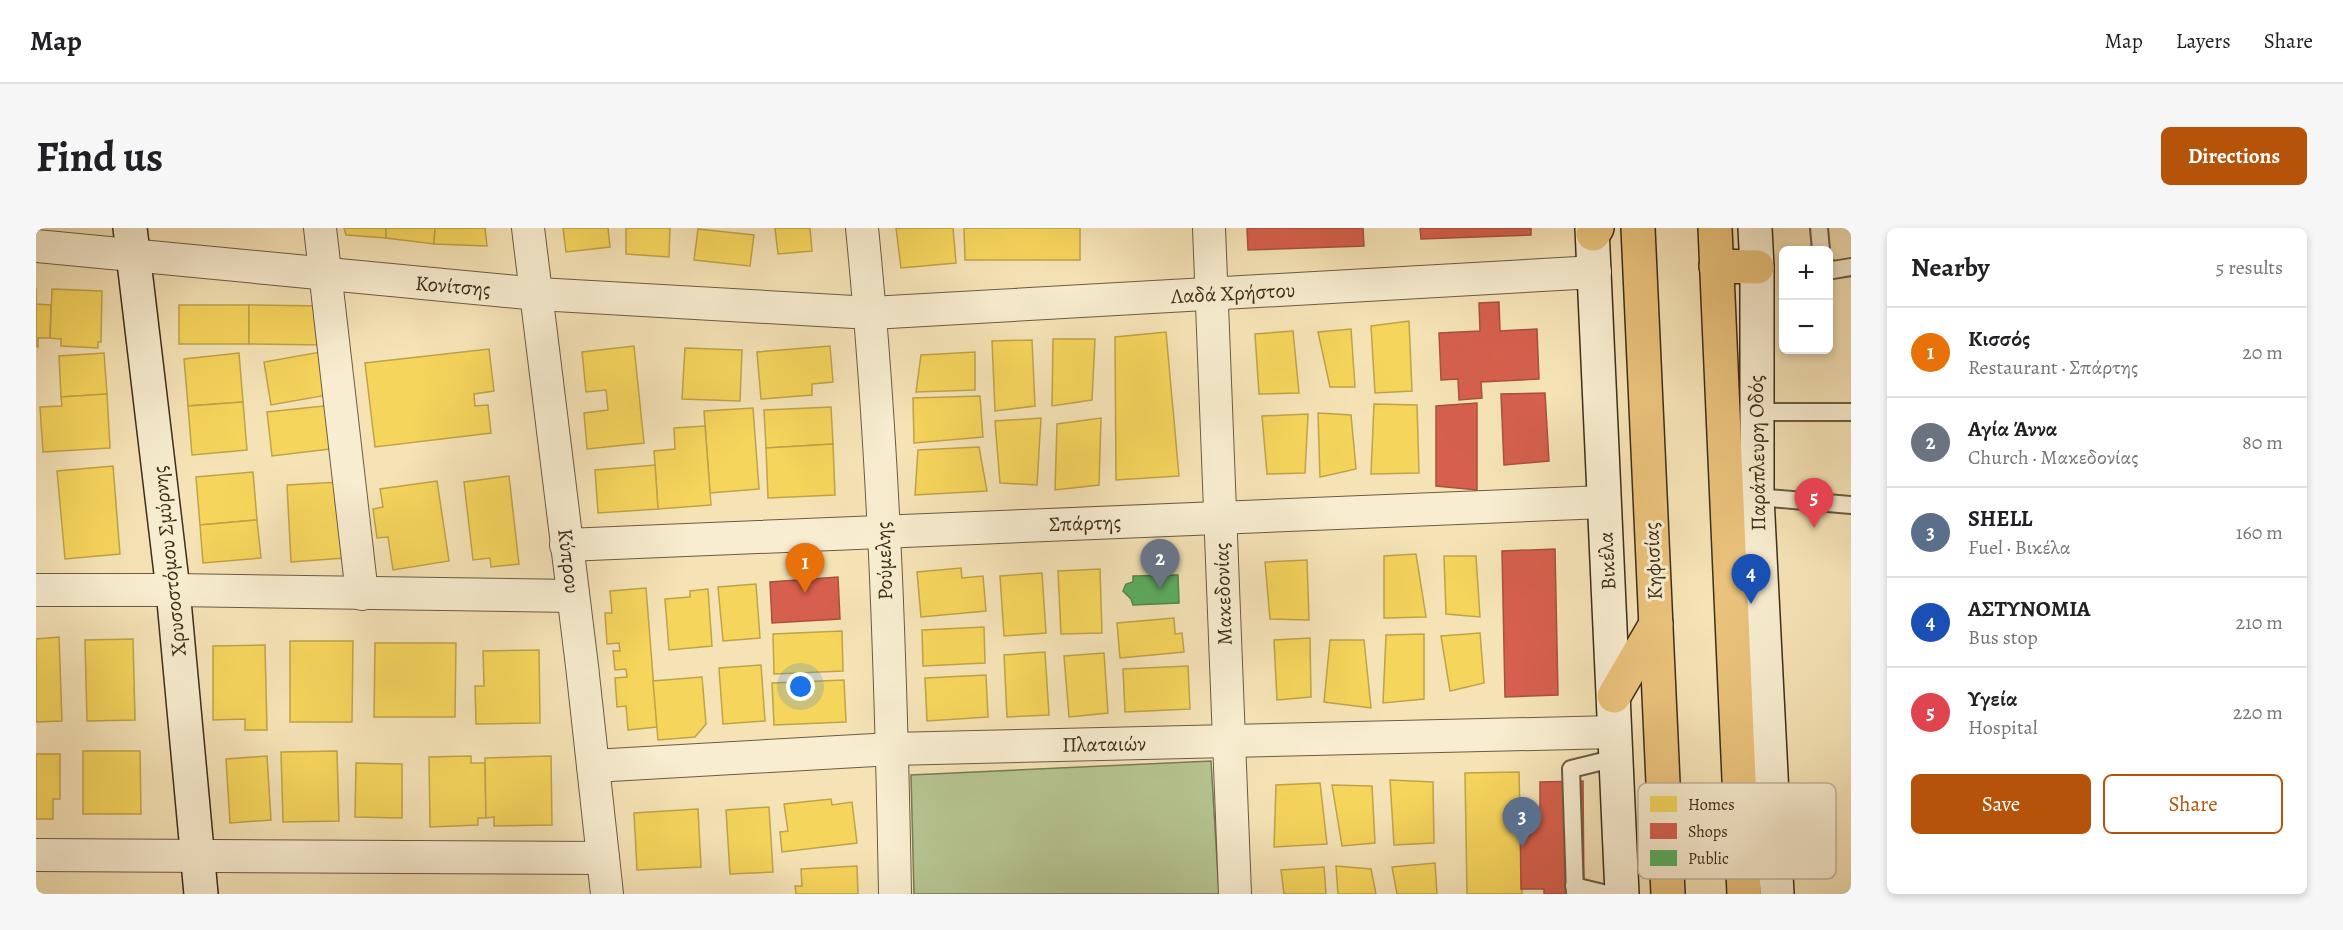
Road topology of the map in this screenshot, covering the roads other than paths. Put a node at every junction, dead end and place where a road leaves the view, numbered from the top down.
1 (320, 228) edge
2 (528, 228) edge
3 (862, 228) edge
4 (1209, 228) edge
5 (1638, 228) edge
6 (1715, 228) edge
7 (1755, 228) edge
8 (1819, 228) edge
9 (1594, 230) edge
10 (131, 242) edge
11 (36, 246) edge
12 (1821, 246) edge
13 (1716, 266) junction
14 (1757, 267) junction
15 (1851, 267) edge
16 (1833, 270) edge
17 (1595, 272) junction
18 (325, 273) junction
19 (538, 294) junction
20 (1210, 294) junction
21 (871, 313) junction
22 (1756, 412) junction
23 (1851, 412) edge
24 (1756, 497) junction
25 (1604, 501) junction
26 (1851, 505) edge
27 (1220, 518) junction
28 (884, 531) junction
29 (566, 545) junction
30 (36, 590) edge
31 (173, 590) junction
32 (362, 594) junction
33 (573, 596) junction
34 (1656, 624) junction
35 (1614, 696) junction
36 (1228, 741) junction
37 (1615, 745) junction
38 (892, 749) junction
39 (593, 766) junction
40 (1663, 783) edge
41 (1738, 783) edge
42 (1771, 783) edge
43 (36, 855) edge
44 (197, 856) junction
45 (603, 858) junction
46 (1667, 879) edge
47 (1742, 879) edge
48 (1776, 879) edge
49 (1575, 890) edge
50 (201, 894) edge
51 (607, 894) edge
52 (895, 894) edge
53 (1235, 894) edge
54 (1607, 894) edge
55 (1622, 894) edge
56 (1668, 894) edge
57 (1743, 894) edge
58 (1777, 894) edge

1 - 18 street
2 - 19 street, Κύπρου
3 - 21 street, Ρούμελης
4 - 20 street, Μακεδονίας
5 - 34 main road, Κηφισίας
6 - 13 main road
7 - 14 street, Παράπλευρη Οδός
8 - 12 lane
9 - 17 street, Βικέλα
10 - 11 street, Κονίτσης
10 - 18 street, Κονίτσης
10 - 31 street, Χρυσοστόμου Σμύρνης
13 - 14 main road
13 - 41 main road
14 - 22 street, Παράπλευρη Οδός
15 - 16 lane
17 - 20 street, Λαδά Χρήστου
17 - 25 street, Βικέλα
18 - 19 street, Κονίτσης
18 - 32 street
19 - 21 street, Κονίτσης
19 - 29 street, Κύπρου
20 - 21 street, Λαδά Χρήστου
20 - 27 street, Μακεδονίας
21 - 28 street, Ρούμελης
22 - 23 lane
22 - 24 street, Παράπλευρη Οδός
24 - 26 lane
24 - 42 street, Παράπλευρη Οδός
25 - 27 street, Σπάρτης
25 - 35 street, Βικέλα
27 - 28 street, Σπάρτης
27 - 36 street, Μακεδονίας
28 - 29 street, Σπάρτης
28 - 38 street, Ρούμελης
29 - 33 street, Κύπρου
30 - 31 street
31 - 32 street
31 - 44 street, Χρυσοστόμου Σμύρνης
32 - 33 street
33 - 39 street, Κύπρου
34 - 35 main road
34 - 40 main road, Κηφισίας
35 - 37 street, Βικέλα
36 - 37 street, Πλαταιών
36 - 38 street, Πλαταιών
36 - 53 street, Μακεδονίας
37 - 49 lane
37 - 55 street, Βικέλα
38 - 39 street, Πλαταιών
38 - 52 street, Ρούμελης
39 - 45 street, Κύπρου
43 - 44 street
44 - 45 street
44 - 50 street, Χρυσοστόμου Σμύρνης
45 - 51 street, Κύπρου
46 - 56 main road, Κηφισίας
47 - 57 main road
48 - 58 street, Παράπλευρη Οδός
49 - 54 lane

